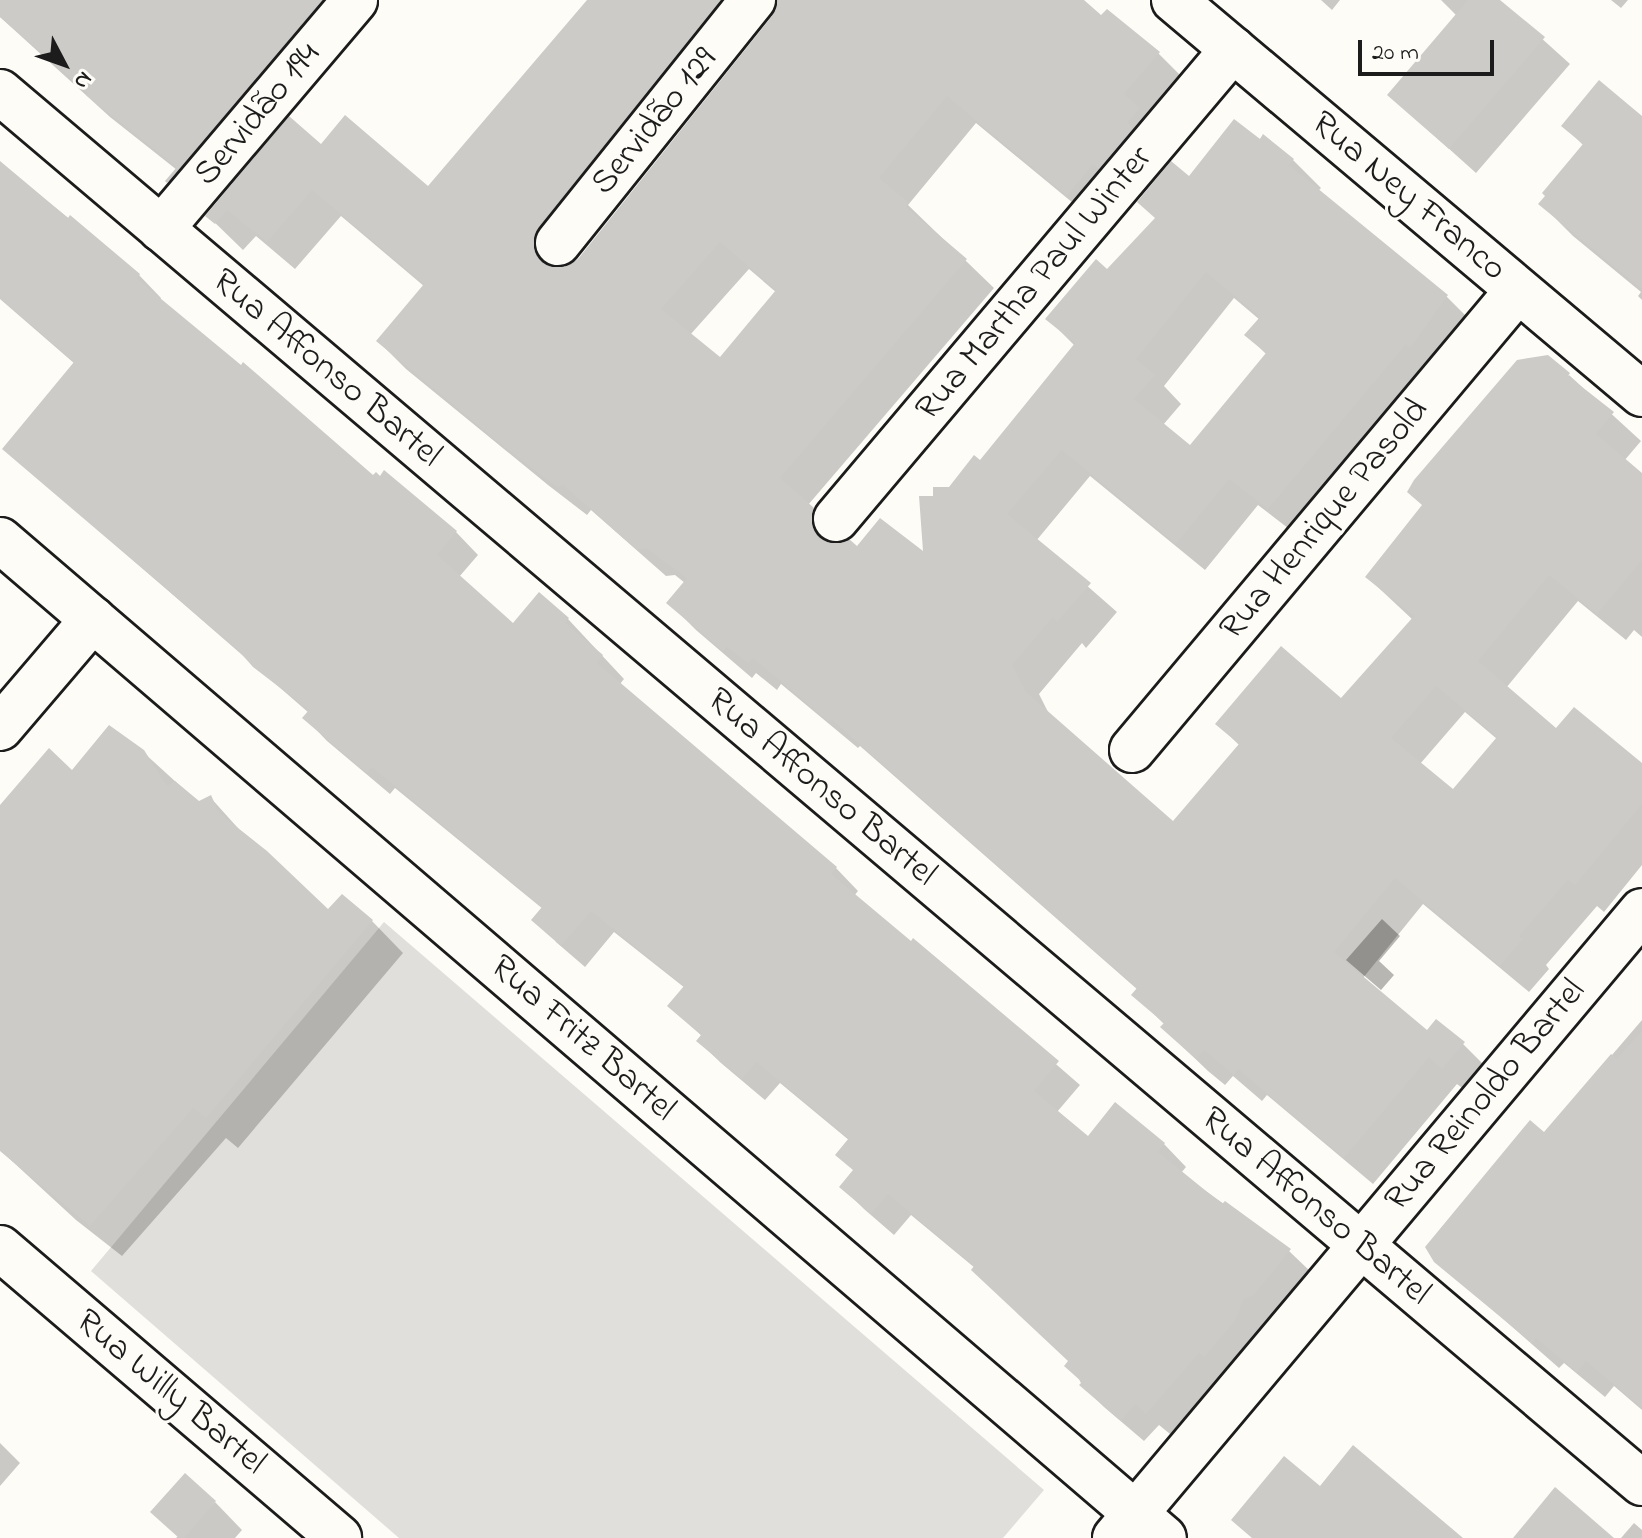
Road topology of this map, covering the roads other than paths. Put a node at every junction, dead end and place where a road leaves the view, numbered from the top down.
1 (355, 0) edge
2 (753, 0) edge
3 (1174, 0) edge
4 (1233, 49) junction
5 (0, 92) edge
6 (161, 229) junction
7 (558, 243) dead end
8 (1518, 290) junction
9 (1642, 394) edge
10 (836, 519) dead end
11 (0, 540) edge
12 (93, 619) junction
13 (0, 728) edge
14 (1132, 750) dead end
15 (1642, 911) edge
16 (1360, 1245) junction
17 (0, 1248) edge
18 (1642, 1483) edge
19 (1138, 1530) edge
20 (339, 1538) edge

1 - 6 street, Servidão 194
2 - 7 street, Servidão 129
3 - 4 street, Rua Ney Franco
4 - 8 street, Rua Ney Franco
4 - 10 street, Rua Martha Paul Winter
5 - 6 street, Rua Affonso Bartel
6 - 16 street, Rua Affonso Bartel
8 - 9 street, Rua Ney Franco
8 - 14 street, Rua Henrique Pasold
11 - 12 street, Rua Fritz Bartel
12 - 13 street
12 - 19 street, Rua Fritz Bartel
15 - 16 street, Rua Reinoldo Bartel
16 - 18 street, Rua Affonso Bartel
16 - 19 street, Rua Reinoldo Bartel
17 - 20 street, Rua Willy Bartel

